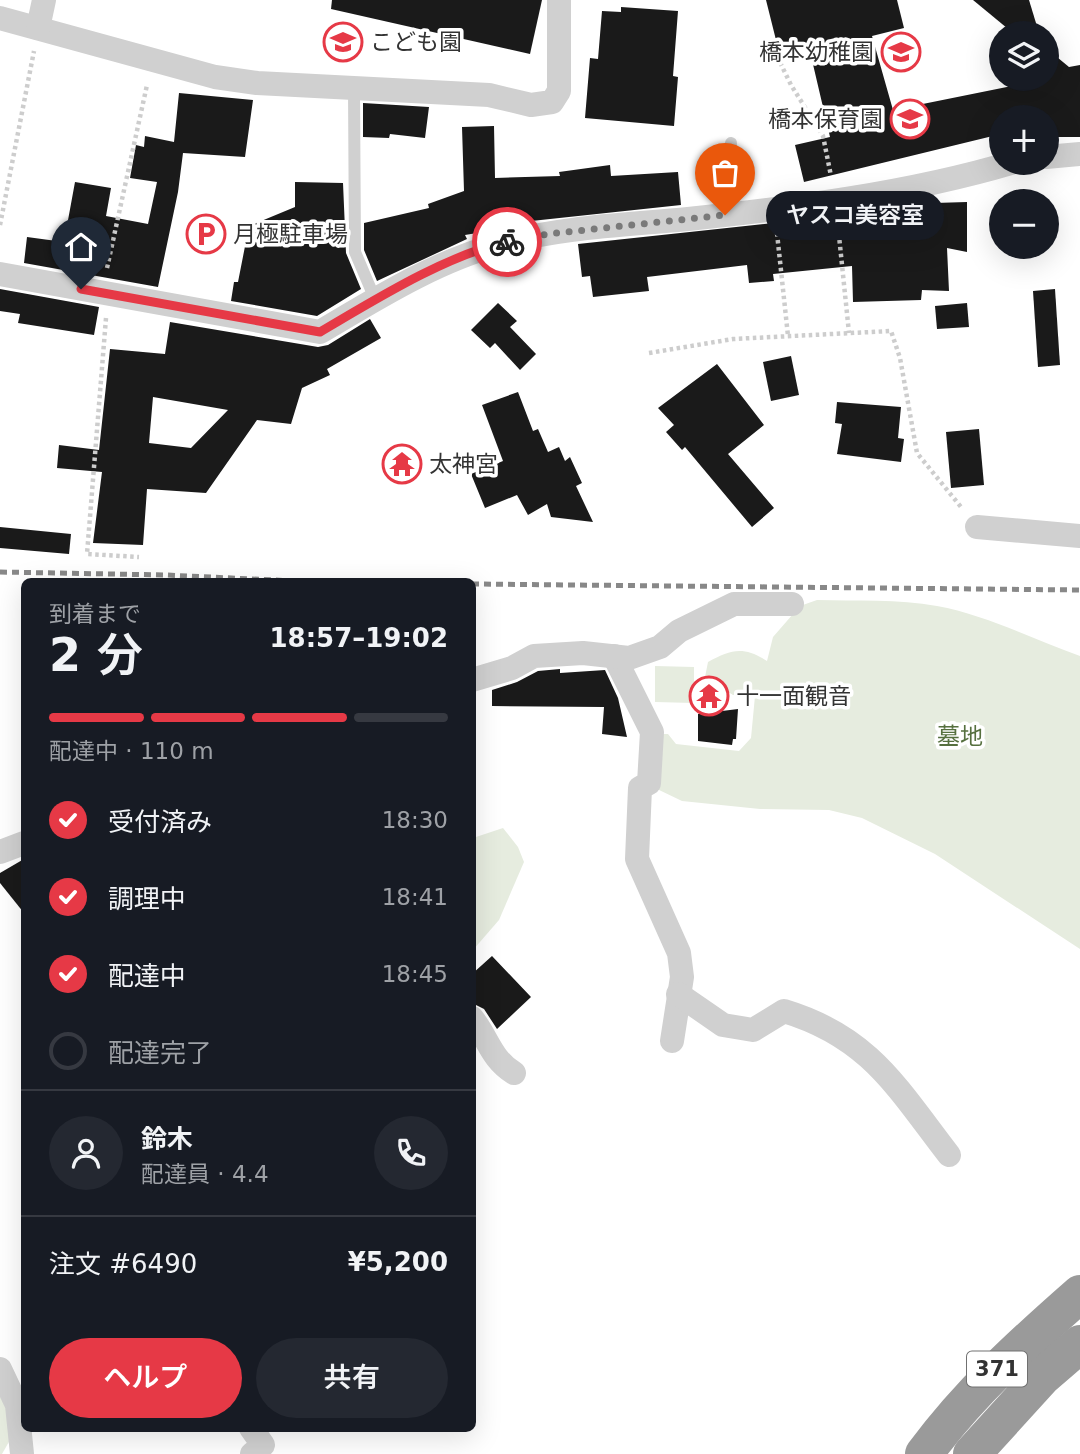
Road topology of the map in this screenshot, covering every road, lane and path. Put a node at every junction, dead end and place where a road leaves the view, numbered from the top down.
1 (44, 0) edge
2 (559, 0) edge
3 (0, 18) edge
4 (38, 28) junction
5 (151, 60) junction
6 (354, 90) junction
7 (731, 143) dead end
8 (1080, 154) edge
9 (1059, 156) edge
10 (989, 170) edge
11 (774, 208) junction
12 (725, 215) junction
13 (0, 225) edge
14 (0, 274) edge
15 (108, 294) junction
16 (375, 299) junction
17 (788, 336) junction
18 (649, 353) dead end
19 (977, 527) joint
20 (1080, 536) edge
21 (139, 557) dead end
22 (792, 604) dead end
23 (614, 656) junction
24 (476, 679) edge
25 (21, 844) edge
26 (0, 852) edge
27 (678, 994) junction
28 (476, 1023) edge
29 (672, 1041) dead end
30 (514, 1073) dead end
31 (949, 1155) dead end
32 (1080, 1294) edge
33 (1080, 1344) edge
34 (0, 1370) edge
35 (22, 1454) edge
36 (924, 1454) edge
37 (972, 1454) edge

1 - 4 street
2 - 6 street
3 - 4 street
4 - 5 street
4 - 13 path
5 - 6 street
5 - 15 path
6 - 16 lane
7 - 12 lane
8 - 9 street
10 - 11 street
11 - 12 street
11 - 17 path
12 - 16 street
14 - 15 street
15 - 16 street
15 - 21 path
17 - 18 path
17 - 19 path
19 - 20 street
22 - 23 street
23 - 24 street
23 - 27 street
25 - 26 street
27 - 29 street
27 - 31 street
28 - 30 street
32 - 36 highway, 371
33 - 37 highway, 371
34 - 35 street

